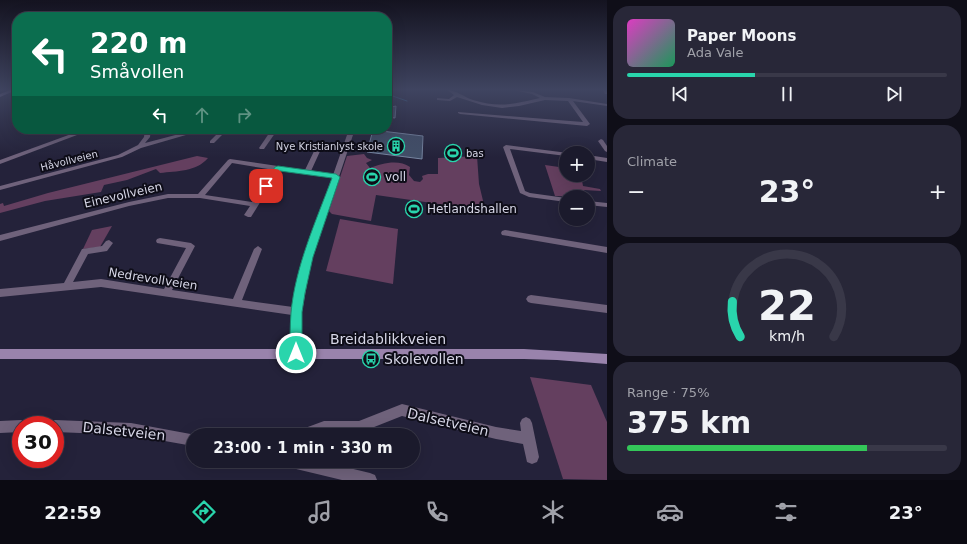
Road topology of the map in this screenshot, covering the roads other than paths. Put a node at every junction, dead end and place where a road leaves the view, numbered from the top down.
1 (517, 112) edge
2 (579, 112) edge
3 (460, 113) dead end
4 (519, 118) junction
5 (76, 134) edge
6 (147, 134) edge
7 (220, 134) edge
8 (272, 134) edge
9 (350, 134) edge
10 (183, 135) dead end
11 (602, 141) dead end
12 (212, 142) dead end
13 (140, 146) junction
14 (319, 147) dead end
15 (262, 148) dead end
16 (607, 150) edge
17 (559, 153) edge
18 (595, 158) edge
19 (607, 160) edge
20 (0, 162) edge
21 (278, 168) junction
22 (308, 172) junction
23 (336, 177) junction
24 (0, 188) edge
25 (200, 196) junction
26 (559, 199) edge
27 (254, 204) junction
28 (595, 204) edge
29 (607, 205) edge
30 (248, 215) dead end
31 (505, 233) dead end
32 (0, 238) edge
33 (160, 241) dead end
34 (108, 243) dead end
35 (258, 249) dead end
36 (607, 250) edge
37 (67, 286) junction
38 (0, 293) edge
39 (166, 293) junction
40 (531, 299) dead end
41 (236, 303) junction
42 (607, 309) edge
43 (297, 312) junction
44 (296, 353) junction
45 (0, 354) edge
46 (607, 360) edge
47 (526, 423) dead end
48 (12, 426) edge
49 (64, 426) edge
50 (0, 427) edge
51 (321, 428) edge
52 (528, 438) junction
53 (186, 439) edge
54 (532, 456) dead end
55 (321, 468) edge
56 (370, 480) edge

1 - 4 street
2 - 4 street
3 - 4 street
5 - 20 street
6 - 13 street
7 - 12 street
8 - 15 street
9 - 23 street
10 - 13 street, Håvollveien
11 - 16 street
13 - 24 street, Håvollveien
14 - 22 street
17 - 26 street
18 - 19 street
21 - 22 street
21 - 25 street
21 - 27 street
22 - 23 street
23 - 43 street
25 - 27 street, Einevollveien
25 - 32 street, Einevollveien
27 - 30 street
28 - 29 street
31 - 36 street
33 - 39 street
34 - 37 street, Nedrevollveien
35 - 41 street
37 - 38 street, Nedrevollveien
37 - 39 street, Nedrevollveien
39 - 41 street, Nedrevollveien
40 - 42 street
41 - 43 street, Nedrevollveien
43 - 44 street
44 - 45 main road, Breidablikkveien
44 - 46 main road, Breidablikkveien
47 - 52 street
48 - 50 street
49 - 53 street, Dalsetveien
51 - 52 street, Dalsetveien
52 - 54 street
55 - 56 street

